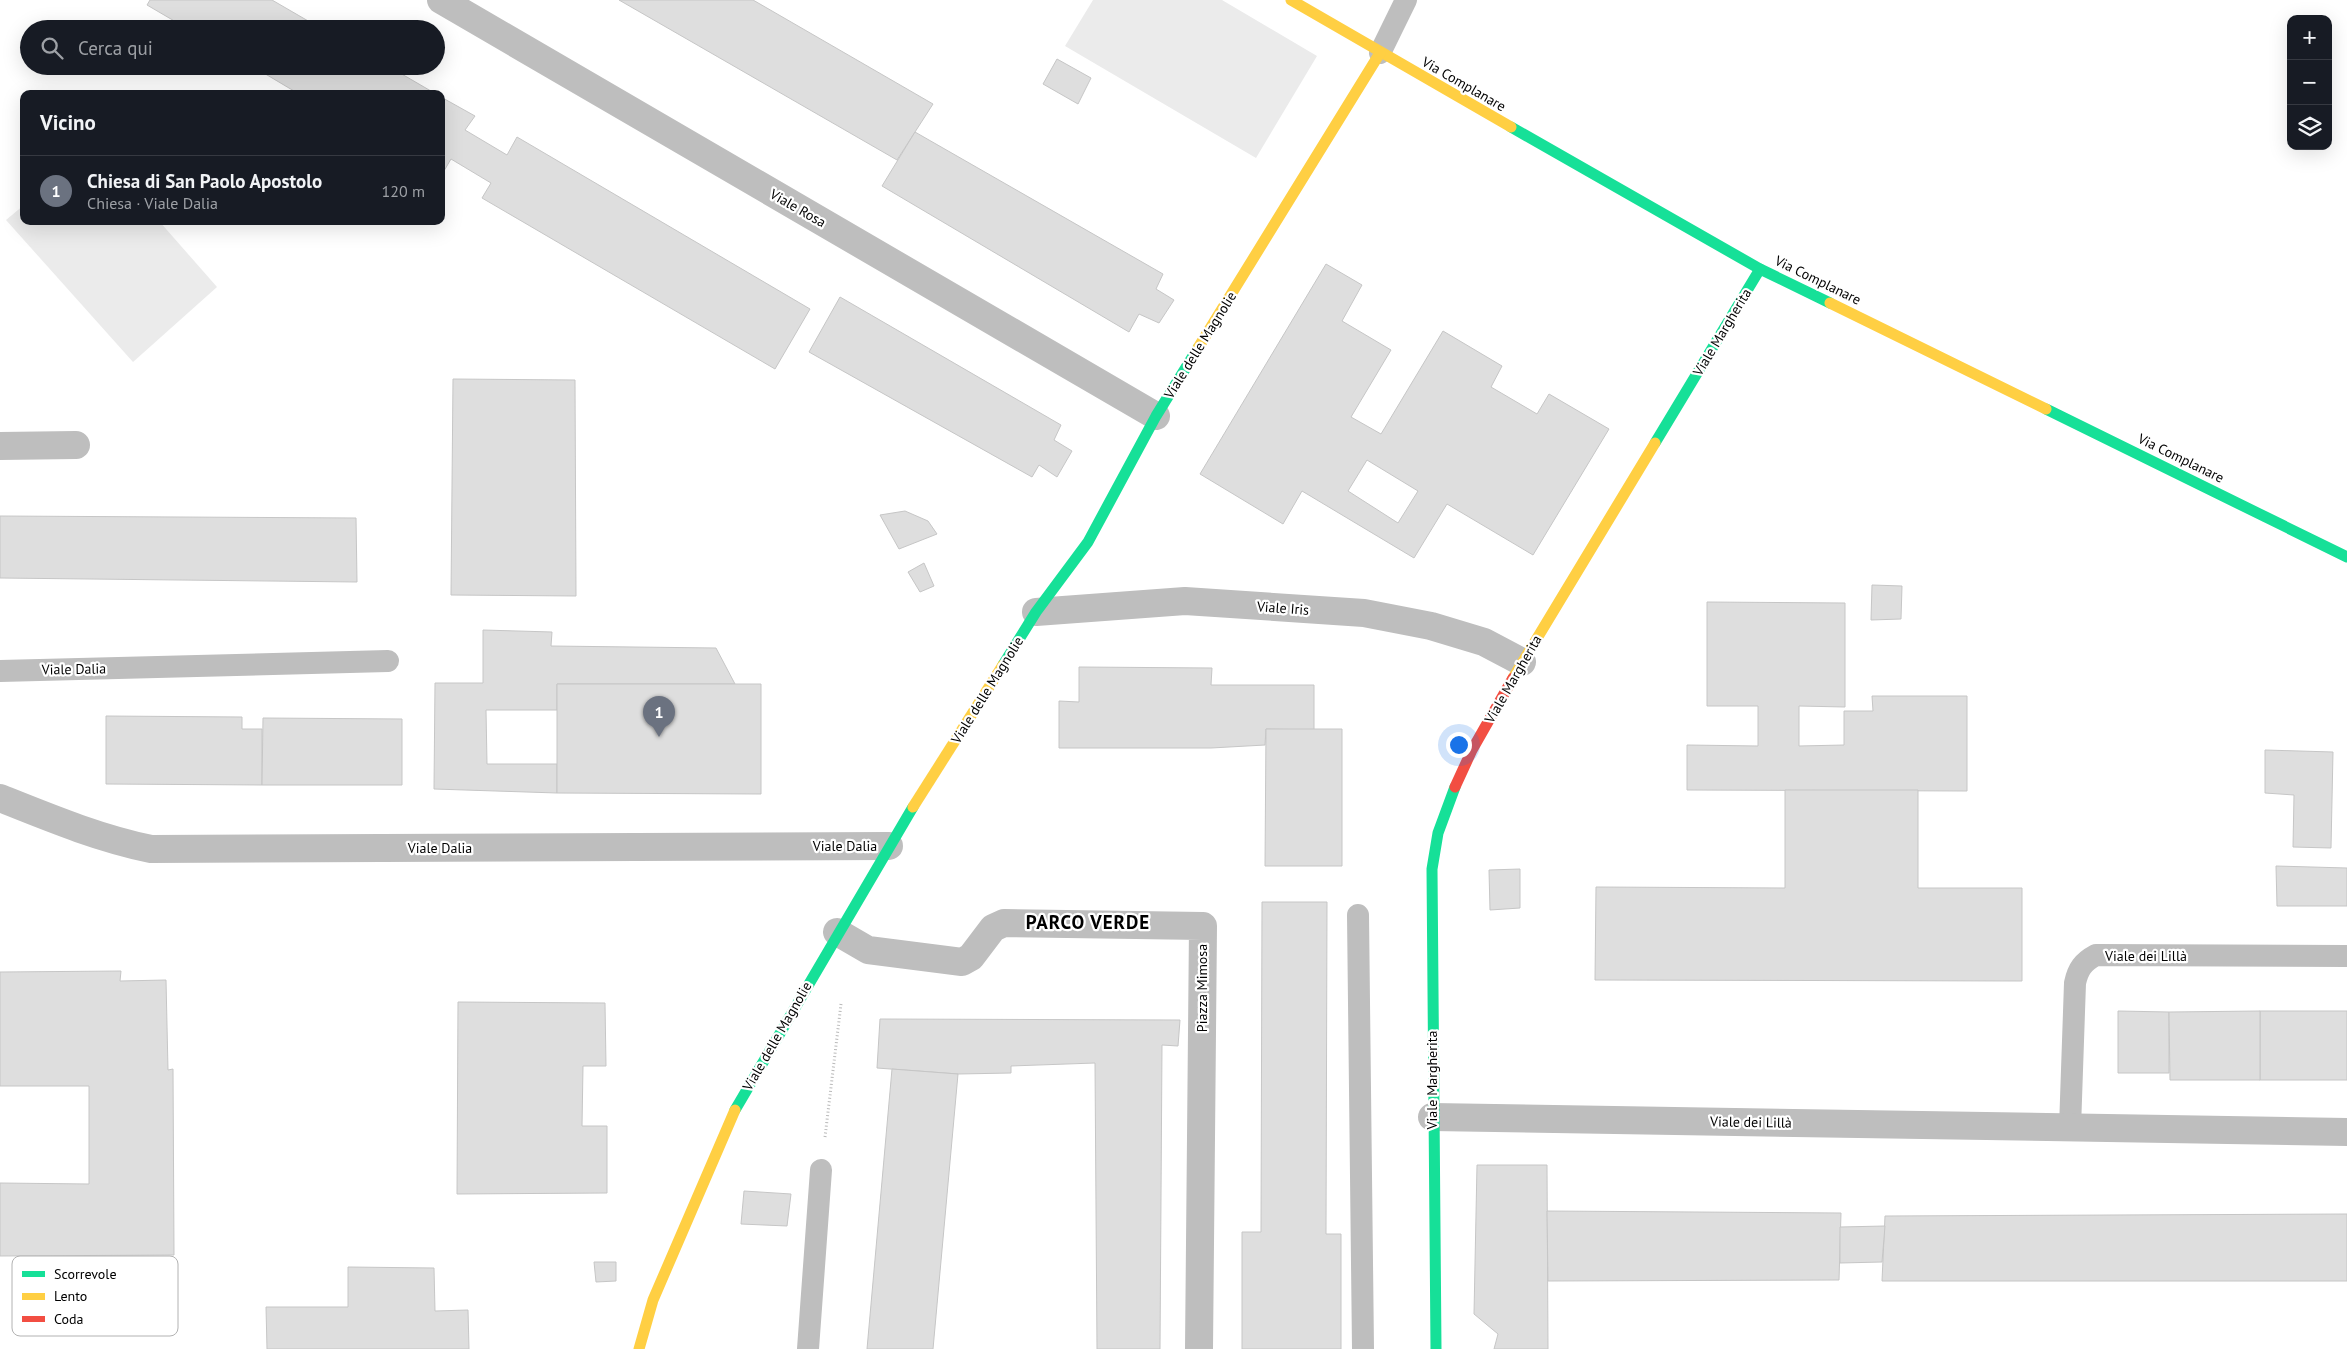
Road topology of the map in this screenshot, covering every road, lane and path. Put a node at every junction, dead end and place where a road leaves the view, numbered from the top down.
1 (441, 0) edge
2 (1291, 0) edge
3 (1406, 0) edge
4 (1380, 53) junction
5 (1760, 268) junction
6 (1156, 416) junction
7 (76, 445) dead end
8 (0, 446) edge
9 (2347, 557) edge
10 (1036, 612) junction
11 (388, 661) dead end
12 (1522, 662) junction
13 (0, 671) edge
14 (0, 798) edge
15 (889, 846) junction
16 (1358, 915) dead end
17 (838, 932) junction
18 (2347, 956) edge
19 (841, 999) dead end
20 (1432, 1117) junction
21 (2070, 1128) junction
22 (2347, 1132) edge
23 (821, 1170) joint
24 (638, 1349) edge
25 (808, 1349) edge
26 (1199, 1349) edge
27 (1363, 1349) edge
28 (1436, 1349) edge

1 - 6 street, Viale Rosa
2 - 4 street, Via Complanare
3 - 4 lane
4 - 5 street, Via Complanare
4 - 6 street, Viale delle Magnolie
5 - 9 street, Via Complanare
5 - 12 street, Viale Margherita
6 - 10 street, Viale delle Magnolie
7 - 8 street
10 - 12 street, Viale Iris
10 - 15 street, Viale delle Magnolie
11 - 13 lane, Viale Dalia
12 - 20 street, Viale Margherita
14 - 15 street, Viale Dalia
15 - 17 street, Viale delle Magnolie
16 - 27 lane
17 - 24 street, Viale delle Magnolie
17 - 26 street, Piazza Mimosa
18 - 21 lane, Viale dei Lillà
19 - 23 path
20 - 21 street, Viale dei Lillà
20 - 28 street, Viale Margherita
21 - 22 street, Viale dei Lillà
23 - 25 lane

